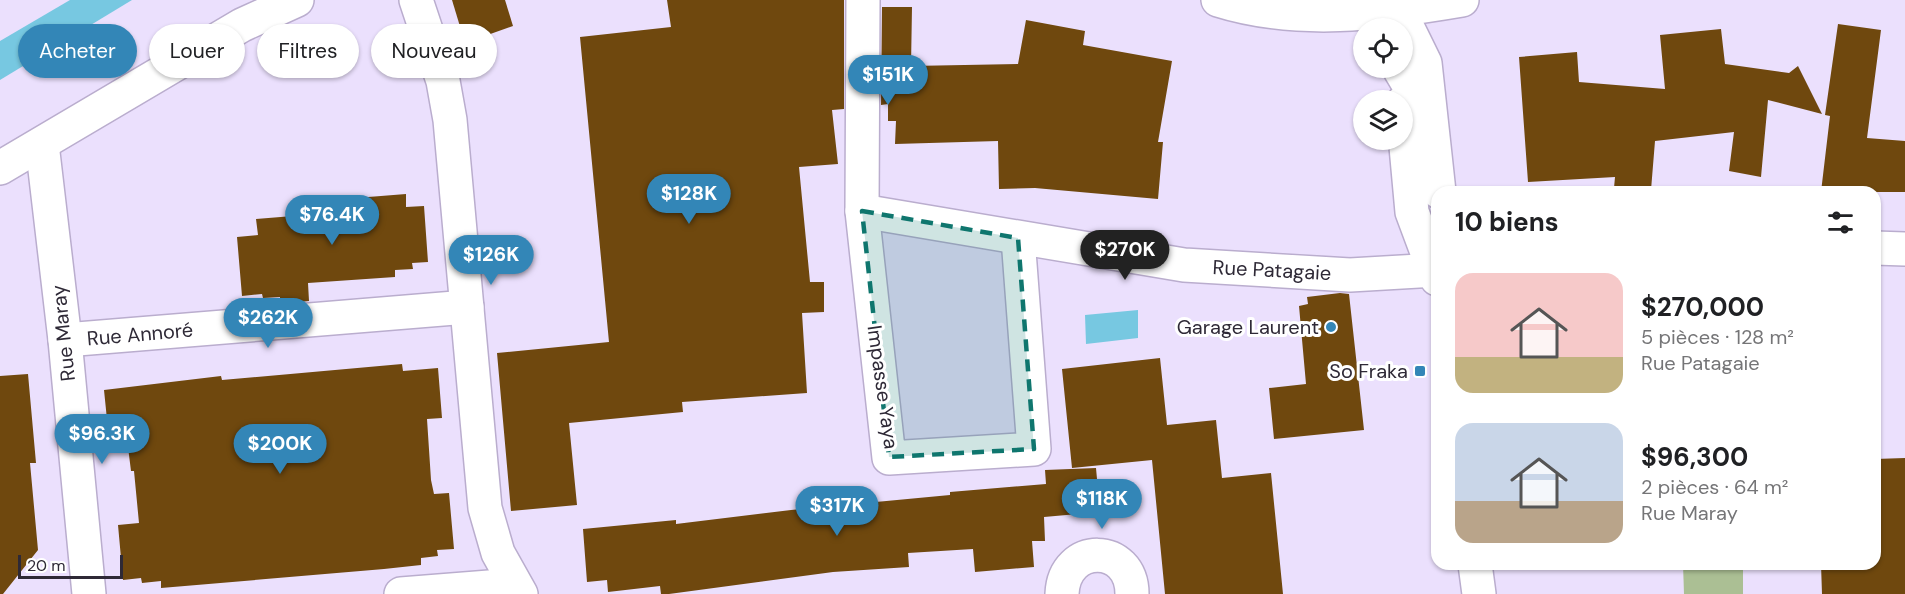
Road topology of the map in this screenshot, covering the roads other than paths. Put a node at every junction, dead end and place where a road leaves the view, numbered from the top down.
1 (297, 0) edge
2 (416, 0) edge
3 (863, 0) edge
4 (1218, 0) edge
5 (1462, 0) edge
6 (1399, 13) edge
7 (1401, 85) edge
8 (42, 144) junction
9 (0, 168) edge
10 (1438, 186) edge
11 (1431, 209) edge
12 (862, 211) junction
13 (1018, 238) junction
14 (1881, 248) edge
15 (1905, 249) edge
16 (1431, 256) edge
17 (1431, 270) edge
18 (467, 307) junction
19 (65, 340) junction
20 (1476, 570) edge
21 (518, 590) edge
22 (89, 594) edge
23 (401, 594) edge
24 (1055, 594) edge
25 (1062, 594) edge
26 (1132, 594) edge
27 (1479, 594) edge

1 - 8 street
2 - 18 street
3 - 12 street, Impasse Yaya
4 - 6 street
5 - 6 street
6 - 10 street
7 - 11 street
7 - 16 street
8 - 9 street
8 - 19 street, Rue Maray
12 - 13 street, Rue Patagaie
12 - 13 street, Impasse Yaya
13 - 17 street, Rue Patagaie
14 - 15 street
18 - 19 street, Rue Annoré
18 - 21 street
19 - 22 street, Rue Maray
20 - 27 street
21 - 23 street
24 - 25 street
25 - 26 street

